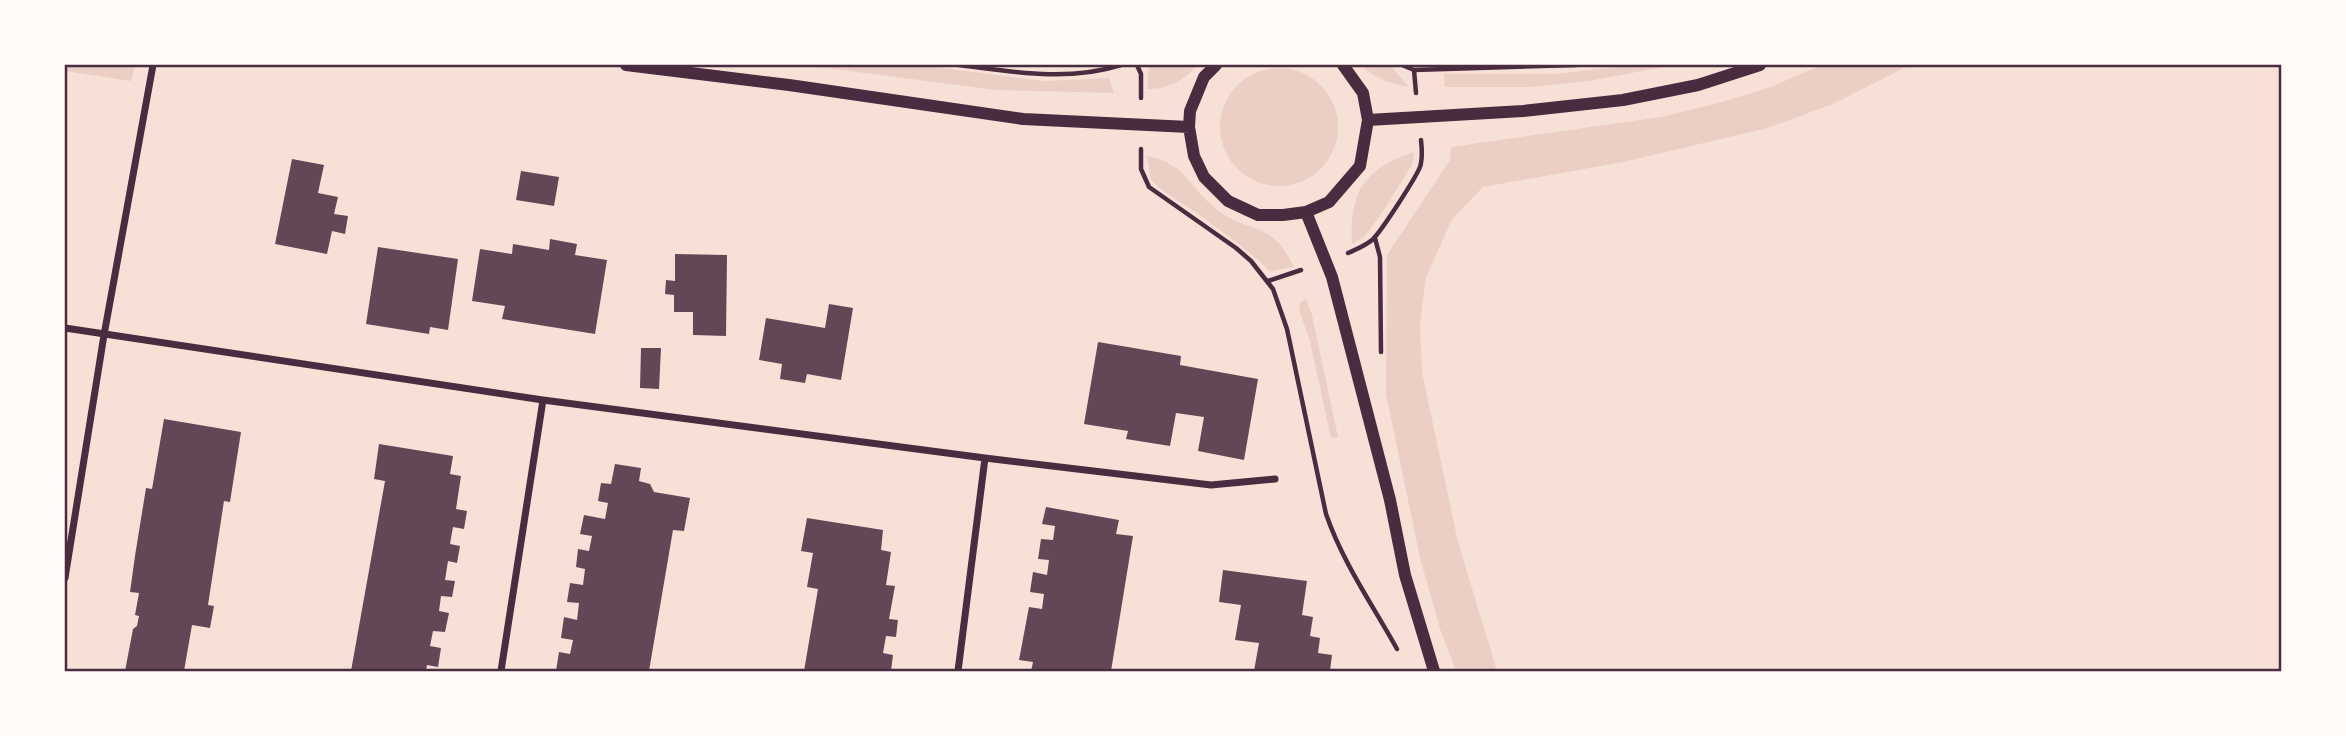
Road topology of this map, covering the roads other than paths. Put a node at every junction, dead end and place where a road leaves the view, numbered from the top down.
1 (153, 65) edge
2 (626, 65) edge
3 (1216, 65) edge
4 (1343, 65) edge
5 (1760, 65) edge
6 (1368, 120) junction
7 (1189, 127) junction
8 (1306, 212) junction
9 (65, 328) edge
10 (104, 335) junction
11 (543, 400) junction
12 (985, 458) junction
13 (1275, 479) dead end
14 (65, 578) edge
15 (501, 671) edge
16 (958, 671) edge
17 (1434, 671) edge

1 - 10 street
2 - 7 street
3 - 7 street
4 - 6 street
5 - 6 street
6 - 8 street
7 - 8 street
8 - 17 street
9 - 10 street
10 - 11 street
10 - 14 street
11 - 12 street
11 - 15 street
12 - 13 street
12 - 16 street

